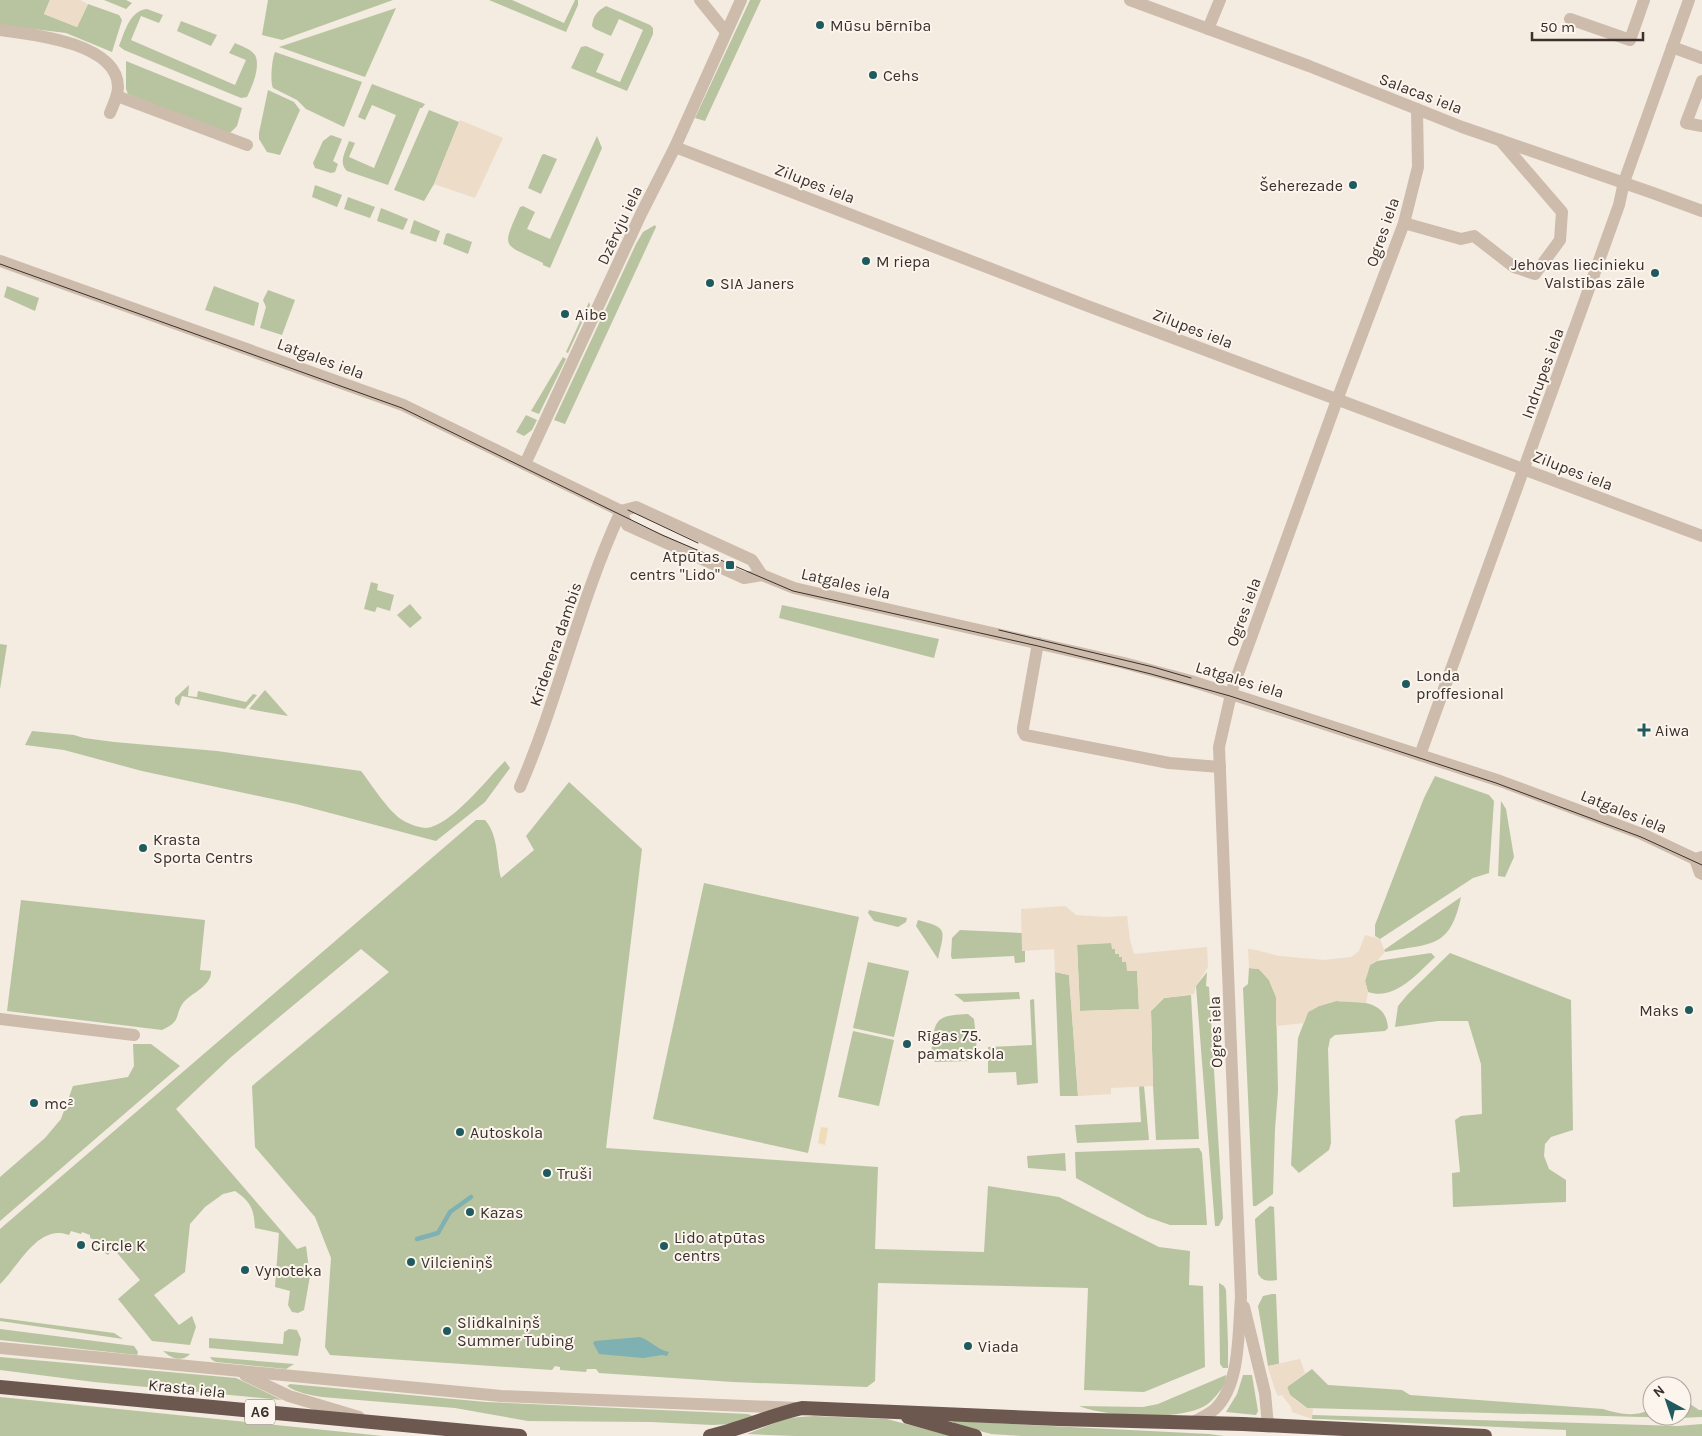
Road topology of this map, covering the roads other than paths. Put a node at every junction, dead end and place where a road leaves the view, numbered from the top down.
1 (700, 0) edge
2 (741, 0) edge
3 (1130, 0) edge
4 (1220, 0) edge
5 (1644, 0) edge
6 (1689, 0) edge
7 (1570, 19) dead end
8 (1208, 29) junction
9 (0, 30) edge
10 (726, 32) junction
11 (1672, 47) junction
12 (1702, 58) edge
13 (1702, 81) edge
14 (117, 96) junction
15 (1417, 109) junction
16 (110, 113) dead end
17 (1702, 126) edge
18 (1500, 140) junction
19 (247, 145) dead end
20 (675, 146) junction
21 (1624, 182) junction
22 (1702, 211) edge
23 (1404, 223) junction
24 (0, 261) edge
25 (1336, 400) junction
26 (525, 464) junction
27 (1524, 470) junction
28 (621, 511) junction
29 (1702, 536) edge
30 (762, 575) junction
31 (1038, 643) junction
32 (1231, 693) junction
33 (1420, 755) junction
34 (1220, 767) junction
35 (520, 787) dead end
36 (1699, 858) edge
37 (1702, 874) edge
38 (0, 1019) edge
39 (134, 1035) dead end
40 (1242, 1297) junction
41 (0, 1348) edge
42 (238, 1372) junction
43 (0, 1387) edge
44 (802, 1408) junction
45 (886, 1411) junction
46 (378, 1423) junction
47 (1192, 1423) junction
48 (1268, 1431) edge
49 (520, 1436) edge
50 (710, 1436) edge
51 (975, 1436) edge
52 (1485, 1436) edge

1 - 10 street
2 - 10 street, Dzērvju iela
3 - 8 street, Salacas iela
4 - 8 street
5 - 7 street
6 - 11 street, Indrupes iela
8 - 15 street, Salacas iela
9 - 14 street
10 - 20 street, Dzērvju iela
11 - 12 street
11 - 21 street, Indrupes iela
13 - 17 street
14 - 16 street
14 - 19 street
15 - 18 street, Salacas iela
15 - 23 street, Ogres iela
18 - 21 street, Salacas iela
18 - 23 street
20 - 25 street, Zilupes iela
20 - 26 street, Dzērvju iela
21 - 22 street, Salacas iela
21 - 27 street, Indrupes iela
23 - 25 street, Ogres iela
24 - 26 street, Latgales iela
25 - 27 street, Zilupes iela
25 - 32 street, Ogres iela
26 - 28 street, Latgales iela
27 - 29 street, Zilupes iela
27 - 33 street, Indrupes iela
28 - 30 street, Latgales iela
28 - 30 street, Latgales iela
28 - 35 street, Krīdenera dambis
30 - 31 street, Latgales iela
31 - 32 street, Latgales iela
31 - 34 street
32 - 33 street, Latgales iela
32 - 34 street, Ogres iela
33 - 36 street, Latgales iela
34 - 40 street, Ogres iela
36 - 37 street, Latgales iela
38 - 39 street
40 - 47 street, Ogres iela
40 - 48 street, Ogres iela
41 - 42 street
42 - 44 street
42 - 46 street
43 - 46 highway, Krasta iela / A6
44 - 45 highway
44 - 50 highway
45 - 47 highway
45 - 51 highway
46 - 49 highway, Krasta iela / A6
47 - 48 highway
48 - 52 highway

